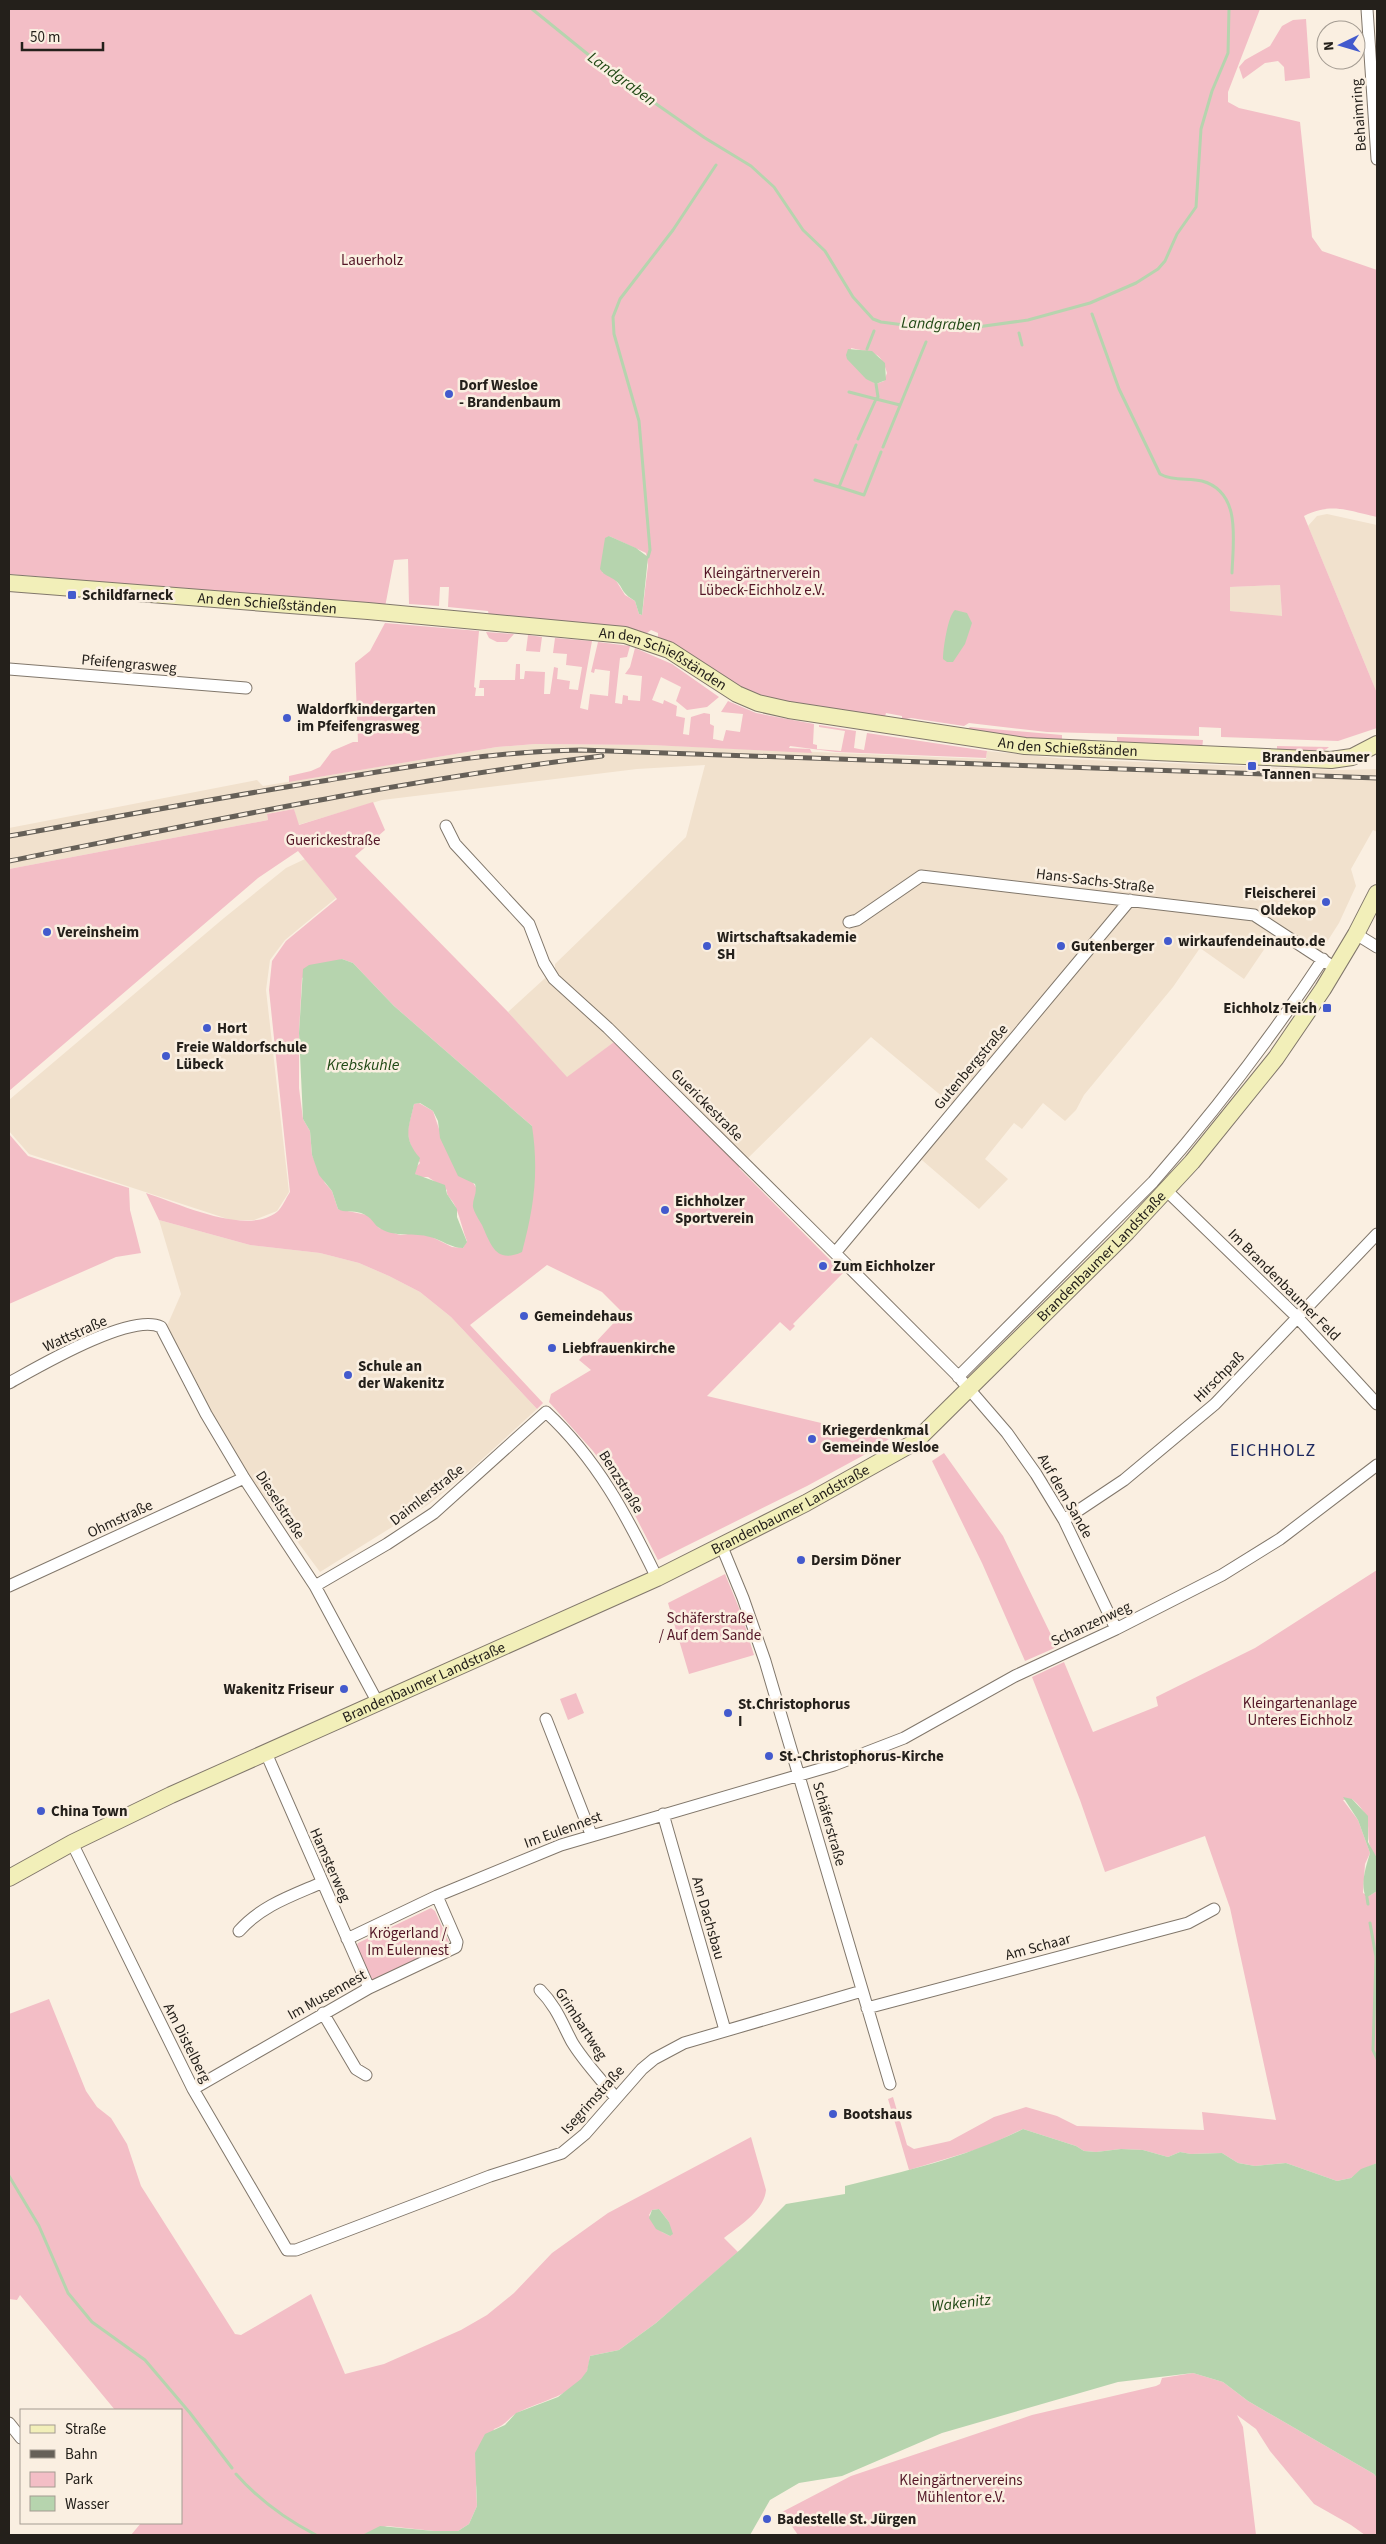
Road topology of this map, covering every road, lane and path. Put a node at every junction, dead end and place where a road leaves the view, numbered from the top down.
1 (1367, 9) edge
2 (1377, 159) edge
3 (9, 583) edge
4 (9, 669) edge
5 (9, 675) edge
6 (9, 680) edge
7 (246, 688) dead end
8 (1372, 746) edge
9 (446, 826) dead end
10 (1377, 893) edge
11 (1130, 900) junction
12 (849, 922) dead end
13 (1356, 934) junction
14 (1377, 947) edge
15 (1329, 964) junction
16 (1167, 1191) junction
17 (1377, 1234) edge
18 (835, 1253) junction
19 (1297, 1317) junction
20 (156, 1324) joint
21 (958, 1377) junction
22 (9, 1383) edge
23 (969, 1390) junction
24 (1377, 1404) edge
25 (546, 1412) joint
26 (1377, 1465) edge
27 (244, 1478) junction
28 (1064, 1520) junction
29 (722, 1546) junction
30 (657, 1578) junction
31 (9, 1586) edge
32 (315, 1586) junction
33 (1116, 1629) junction
34 (378, 1703) junction
35 (546, 1719) dead end
36 (266, 1753) junction
37 (799, 1774) junction
38 (663, 1814) junction
39 (591, 1834) junction
40 (72, 1844) junction
41 (9, 1878) edge
42 (321, 1883) junction
43 (437, 1896) junction
44 (1214, 1909) dead end
45 (239, 1931) dead end
46 (347, 1939) junction
47 (369, 1988) junction
48 (540, 1990) dead end
49 (862, 1991) junction
50 (867, 2008) junction
51 (323, 2013) junction
52 (725, 2030) junction
53 (366, 2076) dead end
54 (890, 2084) dead end
55 (193, 2089) junction
56 (615, 2097) junction
57 (288, 2250) joint
58 (9, 2423) edge
59 (20, 2437) edge

1 - 2 street, Behaimring
3 - 8 main road, An den Schießständen
4 - 7 street, Pfeifengrasweg
5 - 6 street
9 - 18 street, Guerickestraße
10 - 13 main road, Brandenbaumer Landstraße
11 - 12 street, Hans-Sachs-Straße
11 - 15 street, Hans-Sachs-Straße
11 - 18 street, Gutenbergstraße
13 - 14 street
13 - 15 main road, Brandenbaumer Landstraße
15 - 16 main road, Brandenbaumer Landstraße
15 - 21 street, Brandenbaumer Landstraße
16 - 19 street, Im Brandenbaumer Feld
16 - 23 main road, Brandenbaumer Landstraße
17 - 19 street, Hirschpaß
18 - 21 street, Guerickestraße
19 - 24 street, Im Brandenbaumer Feld
19 - 28 street, Hirschpaß
20 - 22 street, Wattstraße
20 - 27 street, Dieselstraße
21 - 23 street, Guerickestraße
23 - 28 street, Auf dem Sande
23 - 29 main road, Brandenbaumer Landstraße
25 - 30 street, Benzstraße
25 - 32 street, Daimlerstraße
26 - 33 street, Schanzenweg
27 - 31 street, Ohmstraße
27 - 32 street, Dieselstraße
28 - 33 street, Auf dem Sande
29 - 30 main road, Brandenbaumer Landstraße
29 - 37 street, Schäferstraße
30 - 34 main road, Brandenbaumer Landstraße
32 - 34 street, Dieselstraße
33 - 37 street, Schanzenweg
34 - 36 main road, Brandenbaumer Landstraße
35 - 39 street
36 - 40 main road, Brandenbaumer Landstraße
36 - 42 street, Hamsterweg
37 - 38 street, Im Eulennest
37 - 49 street, Schäferstraße
38 - 39 street, Im Eulennest
38 - 52 street, Am Dachsbau
39 - 43 street, Im Eulennest
40 - 41 main road, Brandenbaumer Landstraße
40 - 55 street, Am Distelberg
42 - 45 street
42 - 46 street, Hamsterweg
43 - 46 street, Im Eulennest
43 - 47 street, Im Musennest
44 - 50 street, Am Schaar
46 - 47 street, Hamsterweg
47 - 51 street, Im Musennest
48 - 56 street, Grimbartweg
49 - 50 street, Schäferstraße
49 - 52 street, Isegrimstraße
50 - 54 street, Schäferstraße
51 - 53 street
51 - 55 street, Im Musennest
52 - 56 street, Isegrimstraße
55 - 57 street, Am Distelberg
56 - 57 street, Isegrimstraße
58 - 59 street

